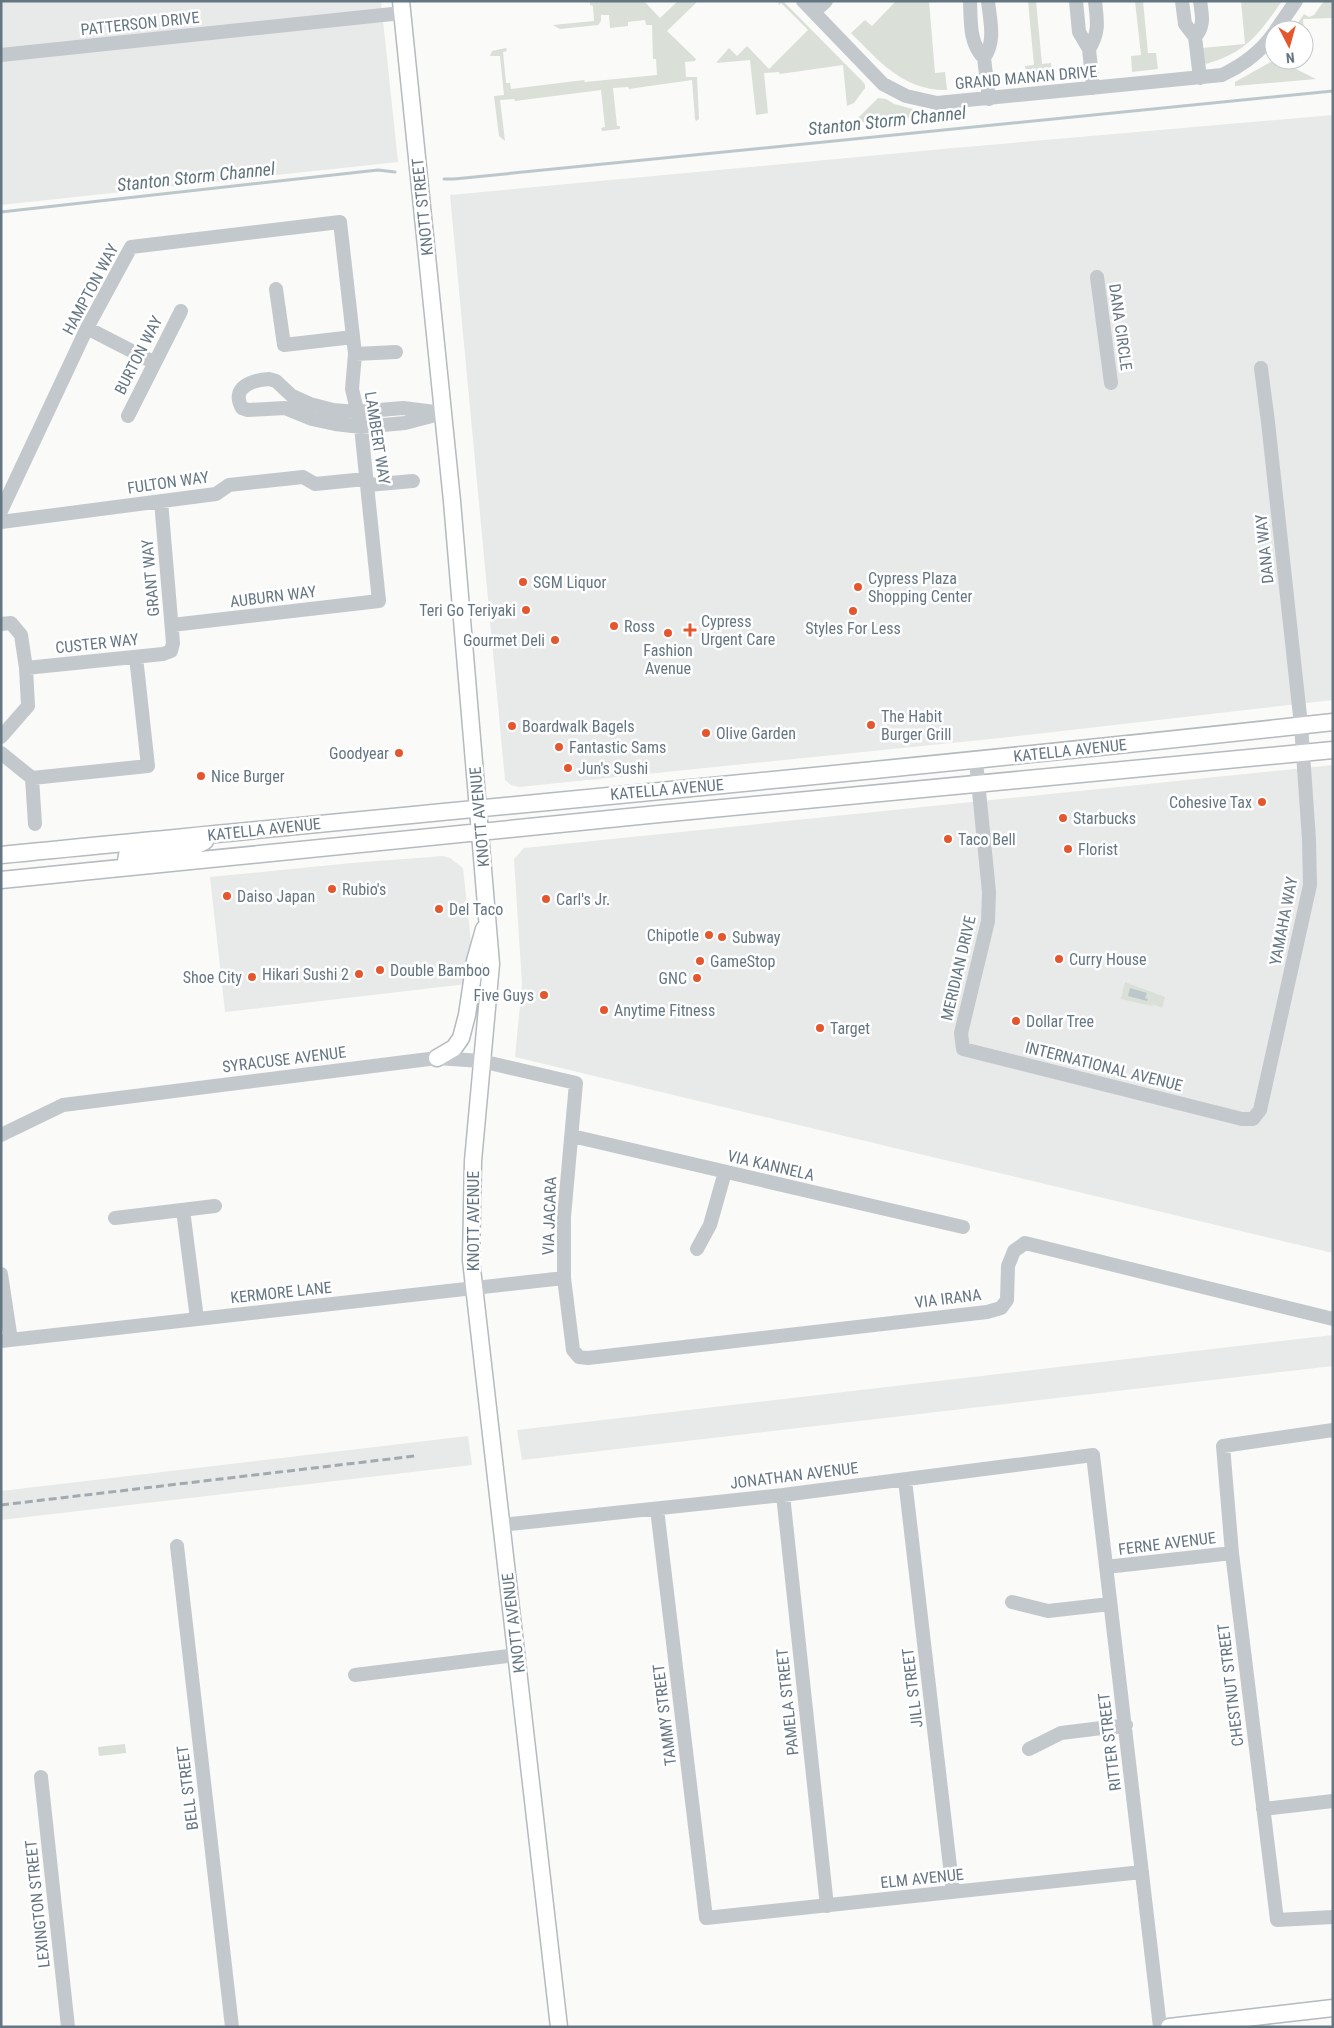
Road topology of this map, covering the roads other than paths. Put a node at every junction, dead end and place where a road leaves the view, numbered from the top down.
1 (803, 1) edge
2 (826, 1) edge
3 (970, 1) edge
4 (988, 1) edge
5 (1076, 1) edge
6 (1095, 1) edge
7 (1182, 1) edge
8 (1200, 1) edge
9 (1296, 1) edge
10 (401, 7) edge
11 (814, 12) junction
12 (1283, 20) edge
13 (1195, 37) junction
14 (1264, 48) edge
15 (1089, 49) junction
16 (1, 55) edge
17 (984, 58) junction
18 (1200, 78) junction
19 (1093, 88) junction
20 (989, 98) junction
21 (340, 222) joint
22 (1096, 276) dead end
23 (276, 289) dead end
24 (181, 311) dead end
25 (87, 328) junction
26 (353, 337) junction
27 (396, 352) dead end
28 (355, 354) junction
29 (153, 362) junction
30 (1261, 368) dead end
31 (1111, 383) dead end
32 (356, 412) junction
33 (443, 413) junction
34 (128, 416) dead end
35 (361, 427) junction
36 (413, 481) dead end
37 (367, 482) junction
38 (161, 501) junction
39 (1, 511) edge
40 (1, 522) edge
41 (379, 601) joint
42 (6, 624) edge
43 (172, 625) junction
44 (171, 651) joint
45 (136, 657) junction
46 (26, 668) junction
47 (1333, 722) edge
48 (1301, 726) junction
49 (1, 737) edge
50 (1333, 750) edge
51 (1, 752) edge
52 (1303, 754) junction
53 (976, 760) junction
54 (32, 778) junction
55 (978, 784) junction
56 (478, 808) junction
57 (35, 824) dead end
58 (480, 832) junction
59 (218, 834) junction
60 (1, 855) edge
61 (125, 868) junction
62 (1, 880) edge
63 (488, 914) junction
64 (961, 1034) joint
65 (437, 1058) junction
66 (481, 1061) junction
67 (576, 1083) joint
68 (1253, 1119) joint
69 (1, 1135) edge
70 (572, 1136) junction
71 (725, 1172) junction
72 (215, 1206) dead end
73 (183, 1210) junction
74 (115, 1218) dead end
75 (963, 1226) dead end
76 (696, 1248) dead end
77 (1, 1274) edge
78 (564, 1278) junction
79 (474, 1289) junction
80 (1333, 1318) edge
81 (197, 1319) junction
82 (6, 1340) edge
83 (574, 1350) joint
84 (1333, 1430) edge
85 (1091, 1455) joint
86 (905, 1480) junction
87 (783, 1495) junction
88 (657, 1509) junction
89 (501, 1525) junction
90 (177, 1546) dead end
91 (1232, 1553) junction
92 (1106, 1568) junction
93 (1012, 1602) dead end
94 (1110, 1604) junction
95 (516, 1655) junction
96 (355, 1675) dead end
97 (1126, 1725) junction
98 (1028, 1748) dead end
99 (41, 1777) dead end
100 (1333, 1801) edge
101 (1263, 1809) junction
102 (1142, 1872) junction
103 (953, 1892) junction
104 (827, 1906) junction
105 (1333, 1917) edge
106 (706, 1918) joint
107 (1333, 2008) edge
108 (68, 2027) edge
109 (232, 2027) edge
110 (559, 2027) edge
111 (1160, 2027) edge
112 (1169, 2027) edge

1 - 11 street, GRAND MANAN DRIVE
2 - 11 street
3 - 17 street
4 - 17 street
5 - 15 street
6 - 15 street
7 - 13 street
8 - 13 street
9 - 12 street
10 - 16 street, PATTERSON DRIVE
10 - 33 main road, KNOTT STREET
11 - 20 street, GRAND MANAN DRIVE
13 - 18 street
14 - 18 street, GRAND MANAN DRIVE
15 - 19 street
17 - 20 street
18 - 19 street, GRAND MANAN DRIVE
19 - 20 street, GRAND MANAN DRIVE
21 - 25 street, HAMPTON WAY
21 - 26 street, LAMBERT WAY
22 - 31 street, DANA CIRCLE
23 - 26 street
24 - 29 street, BURTON WAY
25 - 29 street
25 - 39 street, HAMPTON WAY
26 - 28 street, LAMBERT WAY
27 - 28 street
28 - 32 street, LAMBERT WAY
29 - 34 street, BURTON WAY
30 - 48 street, DANA WAY
32 - 33 street
32 - 35 street, LAMBERT WAY
32 - 35 street
33 - 35 street
33 - 56 main road, KNOTT AVENUE
35 - 37 street, LAMBERT WAY
36 - 37 street, FULTON WAY
37 - 38 street, FULTON WAY
37 - 41 street, LAMBERT WAY
38 - 40 street, FULTON WAY
38 - 43 street, GRANT WAY
41 - 43 street, AUBURN WAY
42 - 46 street
43 - 44 street, GRANT WAY
44 - 45 street, CUSTER WAY
45 - 46 street, CUSTER WAY
45 - 54 street
46 - 49 street
47 - 48 main road, KATELLA AVENUE
48 - 52 street, YAMAHA WAY
48 - 53 main road, KATELLA AVENUE
50 - 52 main road, KATELLA AVENUE
51 - 54 street
52 - 55 main road, KATELLA AVENUE
52 - 68 street, YAMAHA WAY
53 - 55 street, MERIDIAN DRIVE
53 - 56 main road, KATELLA AVENUE
54 - 57 street
55 - 58 main road, KATELLA AVENUE
55 - 64 street, MERIDIAN DRIVE
56 - 58 main road, KNOTT AVENUE
56 - 59 main road, KATELLA AVENUE
58 - 61 main road, KATELLA AVENUE
58 - 63 main road, KNOTT AVENUE
59 - 60 main road, KATELLA AVENUE
59 - 61 main road
61 - 62 main road, KATELLA AVENUE
63 - 65 main road
63 - 66 main road, KNOTT AVENUE
64 - 68 street, INTERNATIONAL AVENUE
65 - 66 street, SYRACUSE AVENUE
65 - 69 street, SYRACUSE AVENUE
66 - 67 street, SYRACUSE AVENUE
66 - 79 main road, KNOTT AVENUE
67 - 70 street, VIA JACARA
70 - 71 street, VIA KANNELA
70 - 78 street, VIA JACARA
71 - 75 street, VIA KANNELA
71 - 76 street
72 - 73 street
73 - 74 street
73 - 81 street
77 - 82 street
78 - 79 street, KERMORE LANE
78 - 83 street, VIA JACARA
79 - 81 street, KERMORE LANE
79 - 89 main road, KNOTT AVENUE
80 - 83 street, VIA IRANA
81 - 82 street, KERMORE LANE
84 - 91 street, CHESTNUT STREET
85 - 86 street, JONATHAN AVENUE
85 - 92 street, RITTER STREET
86 - 87 street, JONATHAN AVENUE
86 - 103 street, JILL STREET
87 - 88 street, JONATHAN AVENUE
87 - 104 street, PAMELA STREET
88 - 89 street, JONATHAN AVENUE
88 - 106 street, TAMMY STREET
89 - 95 main road, KNOTT AVENUE
90 - 109 street, BELL STREET
91 - 92 street, FERNE AVENUE
91 - 101 street, CHESTNUT STREET
92 - 94 street, RITTER STREET
93 - 94 street
94 - 97 street, RITTER STREET
95 - 96 street
95 - 110 main road, KNOTT AVENUE
97 - 98 street
97 - 102 street, RITTER STREET
99 - 108 street, LEXINGTON STREET
100 - 101 street
101 - 105 street, CHESTNUT STREET
102 - 103 street, ELM AVENUE
102 - 111 street, RITTER STREET
103 - 104 street, ELM AVENUE
104 - 106 street, ELM AVENUE
107 - 112 main road

